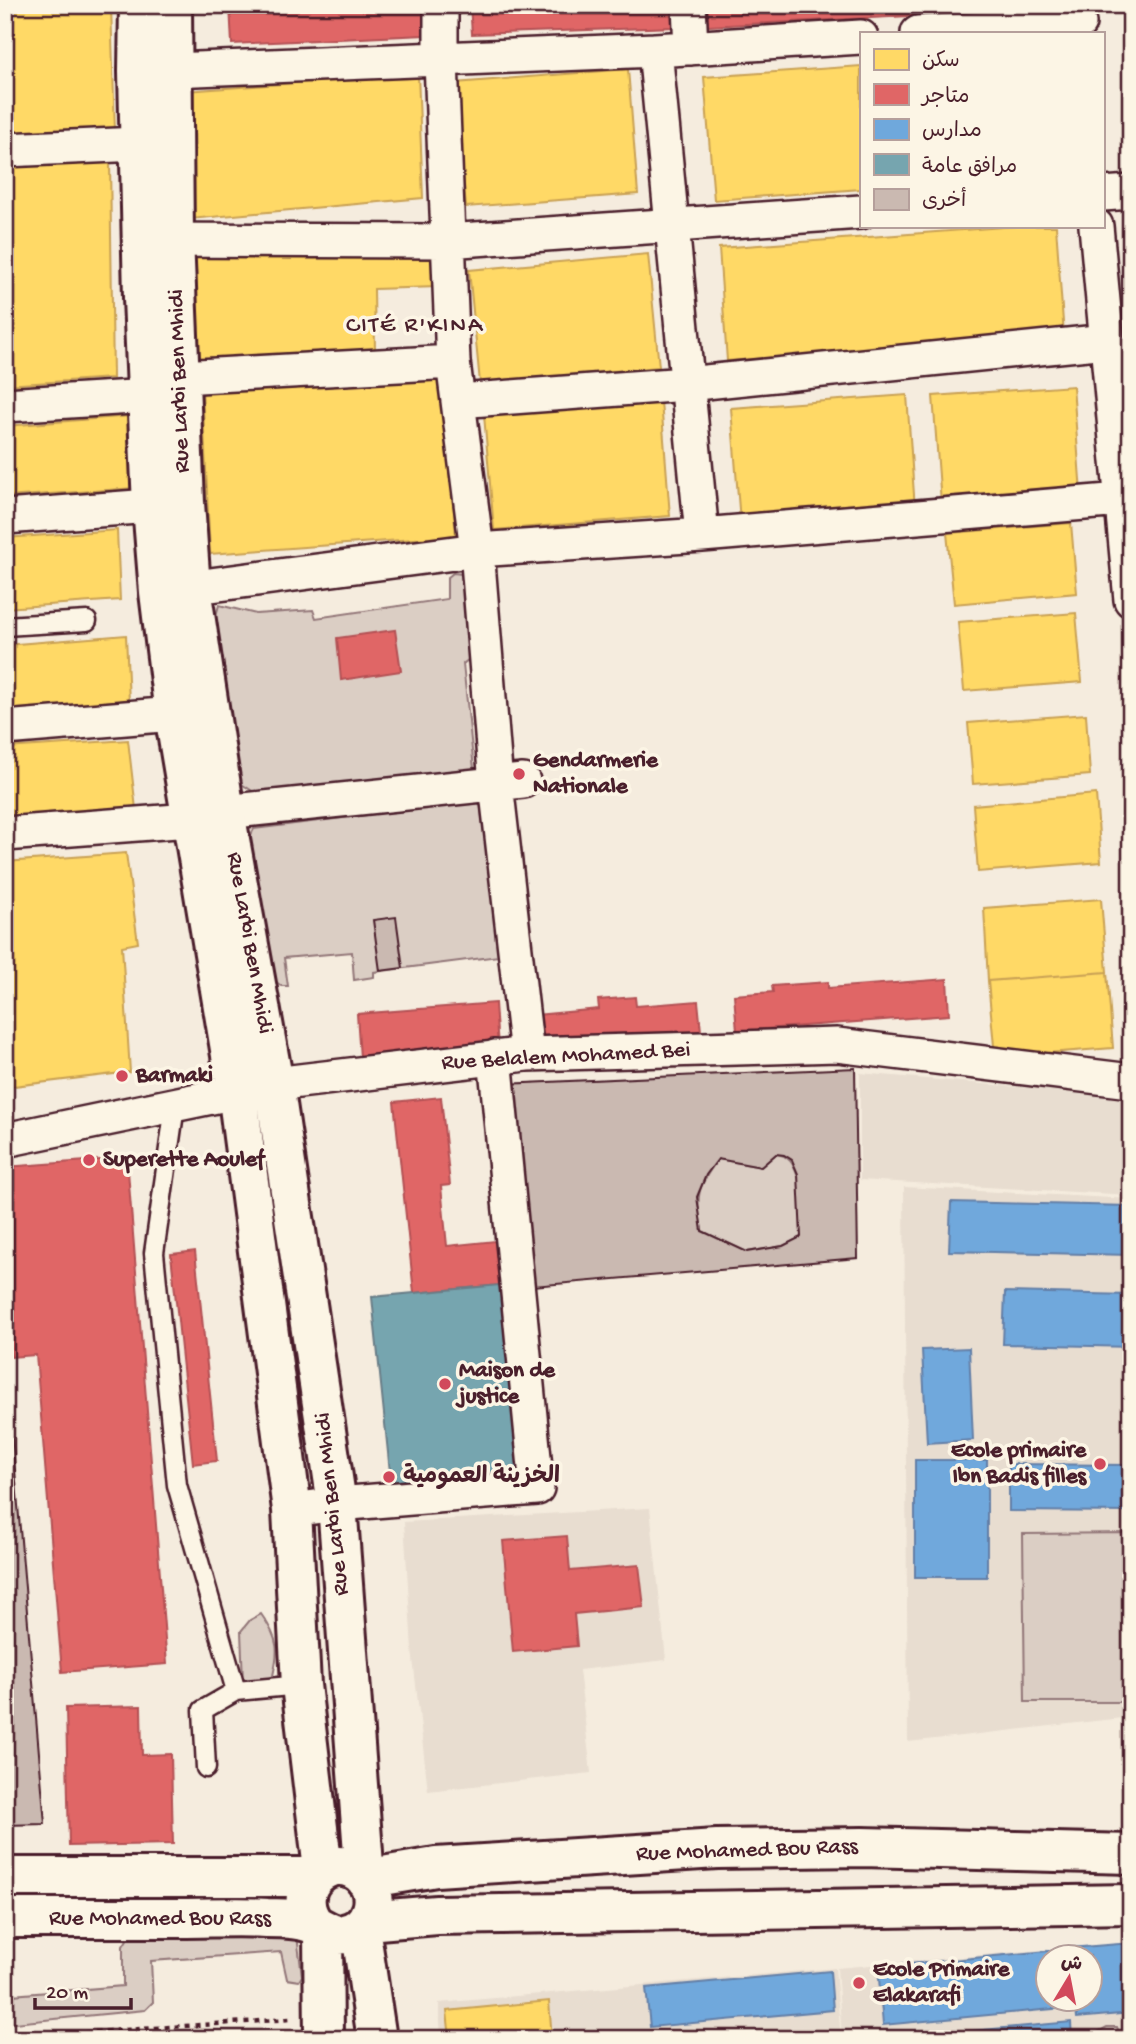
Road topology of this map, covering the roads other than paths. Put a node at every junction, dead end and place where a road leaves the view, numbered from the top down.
1 (139, 5) edge
2 (172, 5) edge
3 (442, 5) edge
4 (690, 5) edge
5 (1078, 20) edge
6 (930, 32) edge
7 (860, 37) edge
8 (691, 48) junction
9 (655, 50) junction
10 (440, 61) junction
11 (154, 71) junction
12 (139, 144) junction
13 (5, 150) edge
14 (1131, 192) edge
15 (1104, 194) edge
16 (860, 212) edge
17 (674, 226) junction
18 (1096, 228) edge
19 (158, 240) junction
20 (447, 241) junction
21 (1107, 341) junction
22 (453, 362) junction
23 (686, 384) junction
24 (164, 387) junction
25 (458, 401) junction
26 (5, 405) edge
27 (1121, 500) junction
28 (169, 505) junction
29 (5, 517) edge
30 (702, 535) junction
31 (477, 550) junction
32 (175, 590) junction
33 (1131, 600) edge
34 (87, 621) dead end
35 (5, 626) edge
36 (174, 714) junction
37 (5, 728) edge
38 (509, 782) junction
39 (208, 816) junction
40 (5, 834) edge
41 (511, 1056) junction
42 (1131, 1080) edge
43 (274, 1084) junction
44 (236, 1091) junction
45 (175, 1106) junction
46 (5, 1140) edge
47 (337, 1504) junction
48 (292, 1510) junction
49 (301, 1685) junction
50 (236, 1691) junction
51 (206, 1768) dead end
52 (717, 1849) junction
53 (1131, 1854) edge
54 (319, 1874) junction
55 (5, 1877) edge
56 (365, 1879) junction
57 (1131, 1904) edge
58 (717, 1910) junction
59 (5, 1918) edge
60 (363, 1924) junction
61 (319, 1928) junction
62 (323, 2028) edge
63 (377, 2039) edge

1 - 11 street, Rue Larbi Ben Mhidi
2 - 11 street, Rue Larbi Ben Mhidi
3 - 10 street
4 - 8 street
5 - 6 street
7 - 8 street
8 - 9 street
9 - 10 street
9 - 17 street
10 - 11 street
10 - 20 street
11 - 12 street, Rue Larbi Ben Mhidi
11 - 19 street, Rue Larbi Ben Mhidi
12 - 13 street
12 - 19 street, Rue Larbi Ben Mhidi
14 - 15 street
16 - 17 street
17 - 20 street
17 - 23 street
18 - 21 street
19 - 20 street
19 - 24 street, Rue Larbi Ben Mhidi
20 - 22 street
21 - 23 street
21 - 27 street
22 - 24 street
22 - 25 street
23 - 25 street
23 - 30 street
24 - 26 street
24 - 28 street, Rue Larbi Ben Mhidi
25 - 31 street
27 - 30 street
27 - 33 street
28 - 29 street
28 - 32 street, Rue Larbi Ben Mhidi
30 - 31 street
31 - 32 street
31 - 38 street
32 - 36 street, Rue Larbi Ben Mhidi
32 - 39 street, Rue Larbi Ben Mhidi
34 - 35 lane
36 - 37 street
36 - 39 street, Rue Larbi Ben Mhidi
38 - 39 street
38 - 41 street
39 - 40 street
39 - 43 street, Rue Larbi Ben Mhidi
39 - 44 street, Rue Larbi Ben Mhidi
41 - 42 street, Rue Belalem Mohamed Bei
41 - 43 street, Rue Belalem Mohamed Bei
41 - 47 street
43 - 44 street, Rue Belalem Mohamed Bei
43 - 47 street, Rue Larbi Ben Mhidi
44 - 45 street, Rue Belalem Mohamed Bei
44 - 48 street, Rue Larbi Ben Mhidi
45 - 46 street, Rue Belalem Mohamed Bei
45 - 50 lane
47 - 48 street
47 - 56 street, Rue Larbi Ben Mhidi
48 - 49 street, Rue Larbi Ben Mhidi
49 - 50 lane
49 - 54 street, Rue Larbi Ben Mhidi
50 - 51 lane
52 - 53 street, Rue Mohamed Bou Rass
52 - 56 street, Rue Mohamed Bou Rass
52 - 58 street
54 - 55 street, Rue Mohamed Bou Rass
54 - 56 street
54 - 61 street
56 - 60 street
57 - 58 street
58 - 60 street
59 - 61 street, Rue Mohamed Bou Rass
60 - 61 street
60 - 63 street
61 - 62 street

